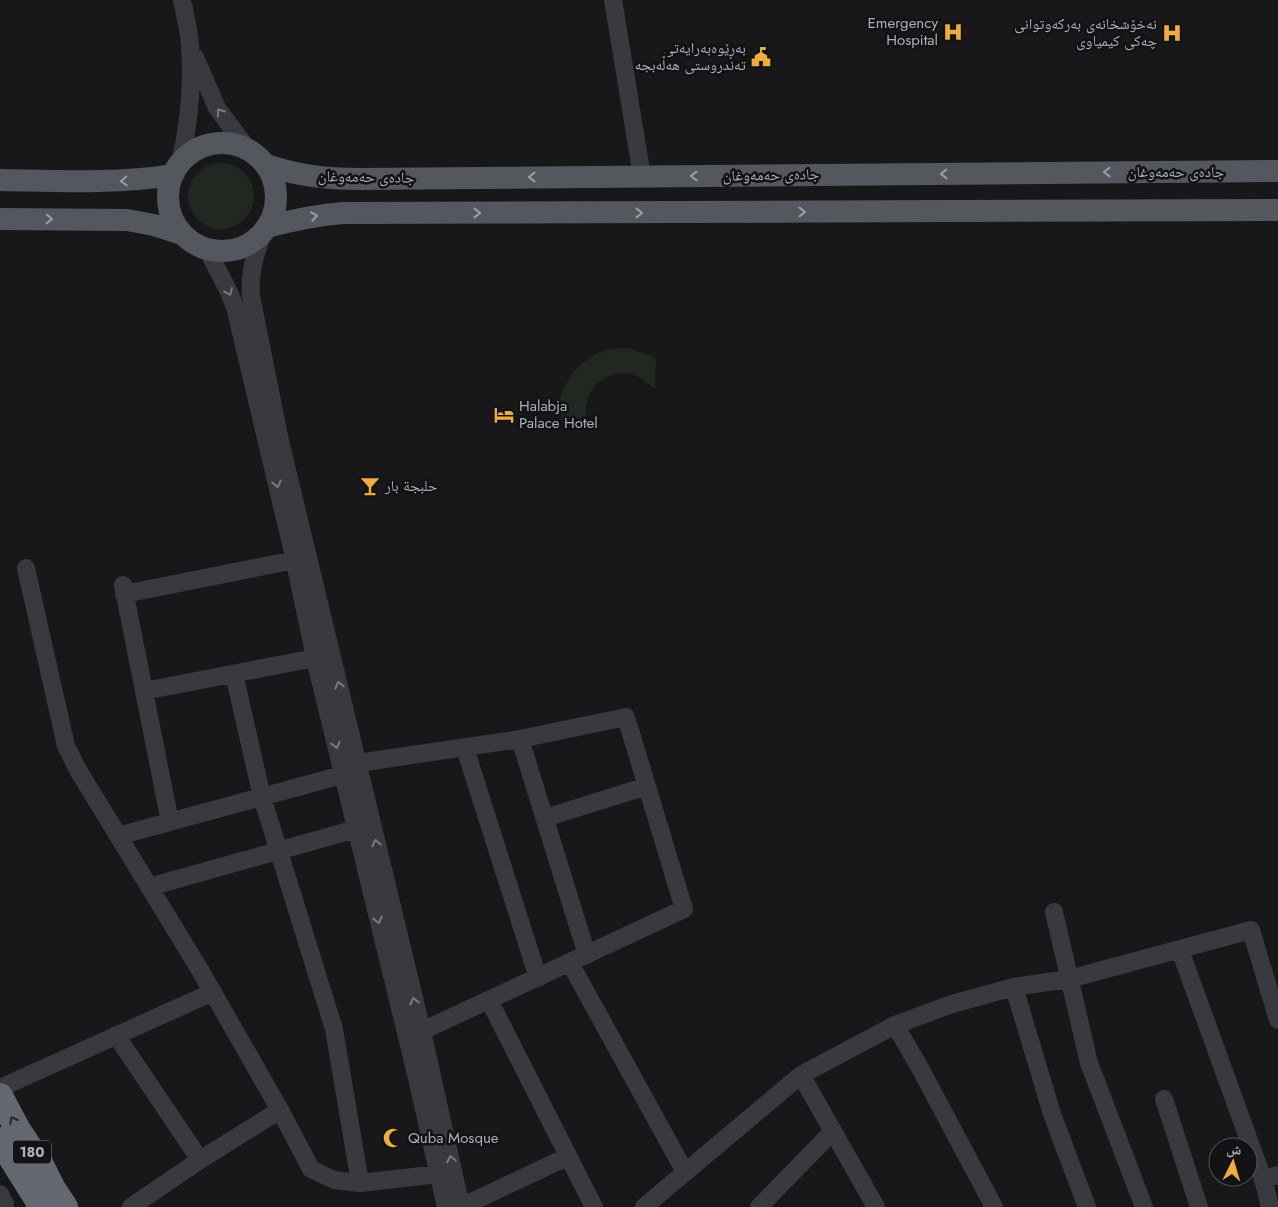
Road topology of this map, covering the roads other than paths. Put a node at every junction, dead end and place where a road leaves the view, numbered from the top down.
1 (182, 0) edge
2 (613, 0) edge
3 (190, 44) junction
4 (258, 158) junction
5 (176, 170) junction
6 (1278, 171) edge
7 (642, 176) junction
8 (0, 180) edge
9 (1278, 210) edge
10 (0, 219) edge
11 (265, 231) junction
12 (182, 234) junction
13 (207, 249) junction
14 (274, 442) junction
15 (300, 551) junction
16 (26, 568) dead end
17 (315, 658) junction
18 (234, 674) junction
19 (144, 692) junction
20 (520, 739) junction
21 (465, 748) junction
22 (358, 763) junction
23 (342, 775) junction
24 (647, 786) junction
25 (262, 797) junction
26 (545, 818) junction
27 (170, 822) junction
28 (356, 829) junction
29 (118, 836) junction
30 (279, 851) junction
31 (149, 887) junction
32 (380, 894) junction
33 (1054, 912) dead end
34 (1180, 950) junction
35 (587, 955) junction
36 (570, 963) junction
37 (538, 978) junction
38 (1068, 979) junction
39 (1014, 987) junction
40 (213, 992) junction
41 (489, 1000) junction
42 (1278, 1020) edge
43 (895, 1025) junction
44 (422, 1031) junction
45 (116, 1035) junction
46 (801, 1075) junction
47 (0, 1088) edge
48 (0, 1096) edge
49 (1164, 1099) dead end
50 (280, 1110) junction
51 (834, 1131) junction
52 (0, 1140) edge
53 (0, 1155) edge
54 (567, 1157) junction
55 (200, 1160) junction
56 (40, 1163) junction
57 (685, 1172) junction
58 (439, 1174) junction
59 (1270, 1177) edge
60 (360, 1184) junction
61 (0, 1194) edge
62 (0, 1206) edge
63 (21, 1207) edge
64 (42, 1207) edge
65 (65, 1207) edge
66 (79, 1207) edge
67 (131, 1207) edge
68 (446, 1207) edge
69 (461, 1207) edge
70 (594, 1207) edge
71 (644, 1207) edge
72 (759, 1207) edge
73 (876, 1207) edge
74 (994, 1207) edge
75 (1087, 1207) edge
76 (1144, 1207) edge
77 (1199, 1207) edge
78 (1270, 1207) edge

1 - 3 street
2 - 7 street
4 -> 3 street
3 - 5 street
4 - 5 main road
7 -> 4 main road, جادەی حەمەوغان
4 - 11 main road
5 -> 8 main road
5 - 12 main road
6 -> 7 main road, جادەی حەمەوغان
11 -> 9 main road
10 -> 12 main road
11 - 13 main road
11 - 14 street
12 - 13 main road
13 -> 14 street
14 - 15 street
15 - 17 street
15 - 19 street
22 -> 15 street
16 - 29 street
17 - 18 street
17 -> 23 street
18 - 19 street
18 - 25 street
19 - 27 street
20 - 21 street
20 - 24 street
20 - 26 street
21 - 22 street
21 - 37 street
32 -> 22 street
23 - 25 street
23 - 28 street
24 - 26 street
24 - 35 street
25 - 27 street
25 - 30 street
26 - 35 street
27 - 29 street
28 - 30 street
28 - 32 street
29 - 31 street
30 - 31 street
30 - 60 street
31 - 40 street
44 -> 32 street
32 -> 58 street
33 - 38 street
34 - 38 street
34 - 42 street
34 - 59 street
35 - 36 street
36 - 37 street
36 - 57 street
37 - 41 street
38 - 39 street
38 - 76 street
39 - 43 street
39 - 75 street
40 - 45 street
40 - 50 street
41 - 44 street
41 - 54 street
43 - 46 street
43 - 74 street
69 -> 44 street
45 - 47 street
45 - 55 street
46 - 51 street
46 - 57 street
56 -> 48 highway, 180
49 - 77 street
50 - 55 street
50 - 60 street
51 - 72 street
51 - 73 street
52 - 64 highway, 180
53 - 63 highway
54 - 69 street
54 - 70 street
55 - 67 street
56 - 65 highway, 180
56 - 66 highway
57 - 71 street
58 - 60 street
58 - 68 street
59 - 78 street
61 - 62 street

